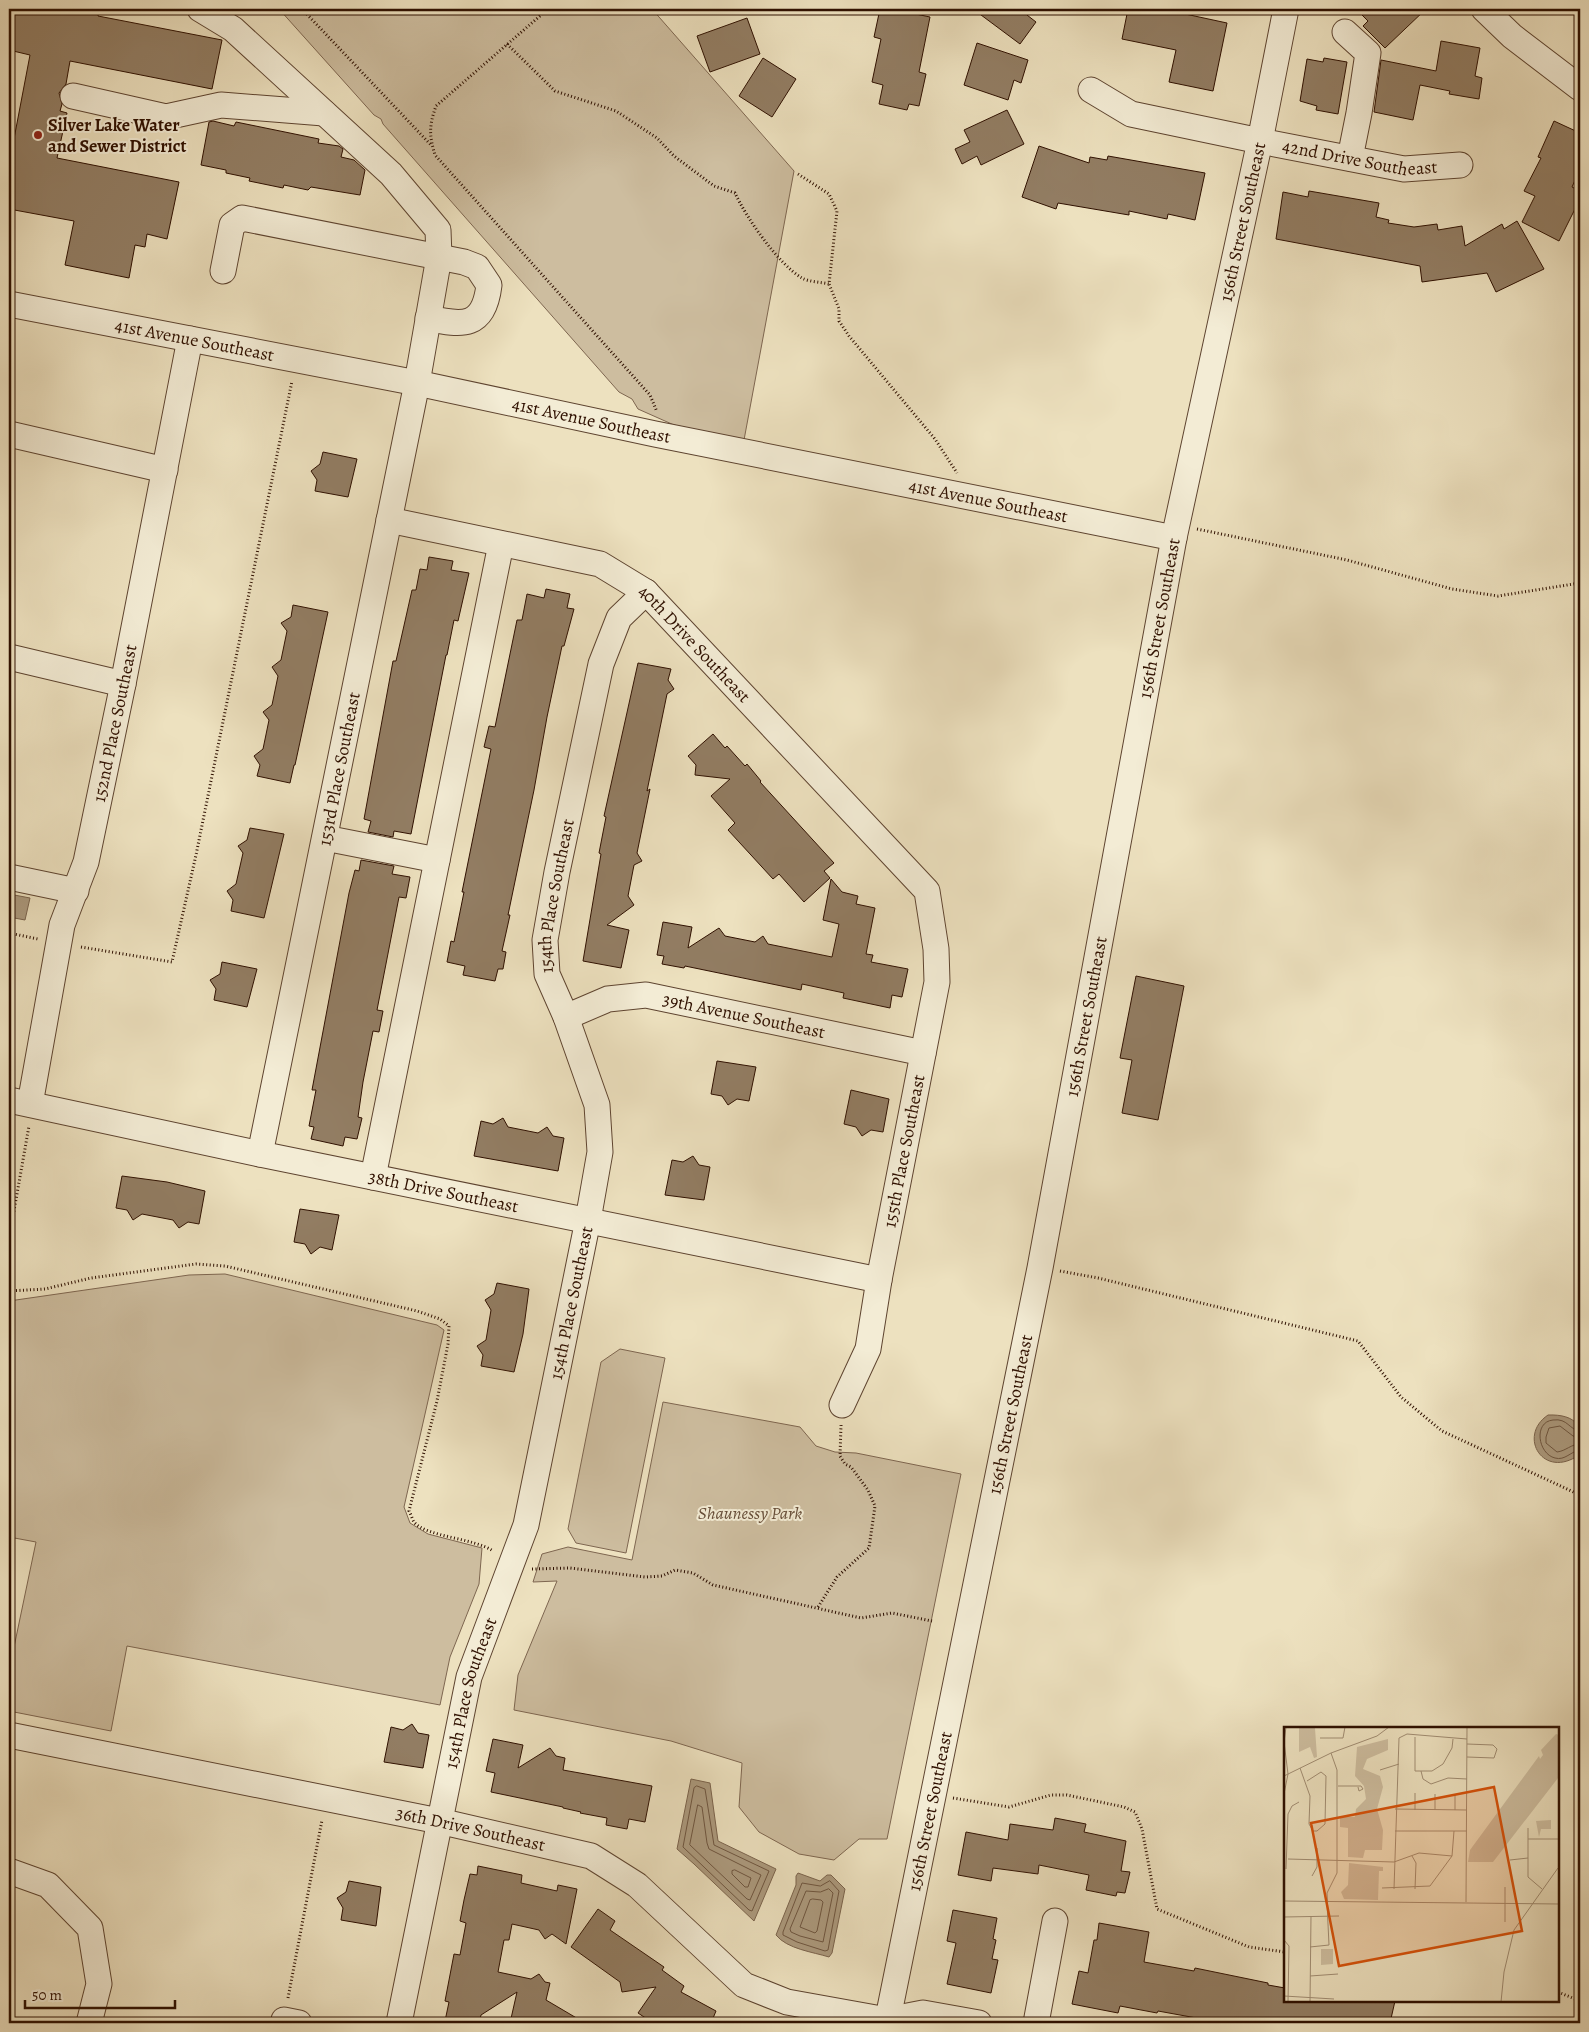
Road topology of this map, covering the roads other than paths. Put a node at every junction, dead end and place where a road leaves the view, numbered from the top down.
1 (200, 9) edge
2 (1286, 9) edge
3 (1484, 9) edge
4 (1345, 32) dead end
5 (1580, 88) edge
6 (1091, 90) dead end
7 (73, 96) dead end
8 (324, 113) junction
9 (1260, 141) junction
10 (1350, 158) junction
11 (1460, 165) dead end
12 (438, 257) junction
13 (223, 270) dead end
14 (9, 304) edge
15 (428, 318) junction
16 (190, 339) junction
17 (417, 383) junction
18 (9, 434) edge
19 (165, 470) junction
20 (389, 520) junction
21 (1175, 532) junction
22 (501, 544) junction
23 (646, 592) junction
24 (9, 657) edge
25 (123, 684) junction
26 (325, 838) junction
27 (437, 860) junction
28 (9, 877) edge
29 (76, 891) junction
30 (927, 891) joint
31 (566, 1017) junction
32 (923, 1054) junction
33 (24, 1103) edge
34 (260, 1154) junction
35 (373, 1177) junction
36 (588, 1220) junction
37 (879, 1280) junction
38 (842, 1405) road end
39 (9, 1735) edge
40 (440, 1821) junction
41 (9, 1871) edge
42 (1056, 1922) dead end
43 (889, 2022) edge
44 (89, 2023) edge
45 (399, 2023) edge
46 (980, 2023) edge
47 (1036, 2023) edge

1 - 8 street
2 - 9 street, 156th Street Southeast
3 - 5 street
4 - 10 street
6 - 9 street, 42nd Drive Southeast
7 - 8 street
8 - 12 street
9 - 10 street, 42nd Drive Southeast
9 - 21 street, 156th Street Southeast
10 - 11 street, 42nd Drive Southeast
12 - 13 street
12 - 15 street
12 - 15 street
14 - 16 street, 41st Avenue Southeast
15 - 17 street, 153rd Place Southeast
16 - 17 street, 41st Avenue Southeast
16 - 19 street, 152nd Place Southeast
17 - 20 street, 153rd Place Southeast
17 - 21 street, 41st Avenue Southeast
18 - 19 street
19 - 25 street, 152nd Place Southeast
20 - 22 street, 40th Drive Southeast
20 - 26 street, 153rd Place Southeast
21 - 43 street, 156th Street Southeast
22 - 23 street, 40th Drive Southeast
22 - 27 street
23 - 30 street, 40th Drive Southeast
23 - 31 street, 154th Place Southeast
24 - 25 street
25 - 29 street, 152nd Place Southeast
26 - 27 street
26 - 34 street, 153rd Place Southeast
27 - 35 street
28 - 29 street
29 - 33 street, 152nd Place Southeast
30 - 32 street, 155th Place Southeast
31 - 32 street, 39th Avenue Southeast
31 - 36 street, 154th Place Southeast
32 - 37 street, 155th Place Southeast
33 - 34 street, 38th Drive Southeast
34 - 35 street, 38th Drive Southeast
35 - 36 street, 38th Drive Southeast
36 - 37 street, 38th Drive Southeast
36 - 40 street, 154th Place Southeast
37 - 38 street, 155th Place Southeast
39 - 40 street, 36th Drive Southeast
40 - 43 street, 36th Drive Southeast
40 - 45 street, 154th Place Southeast
41 - 44 street
42 - 47 street
43 - 46 street, 36th Drive Southeast

